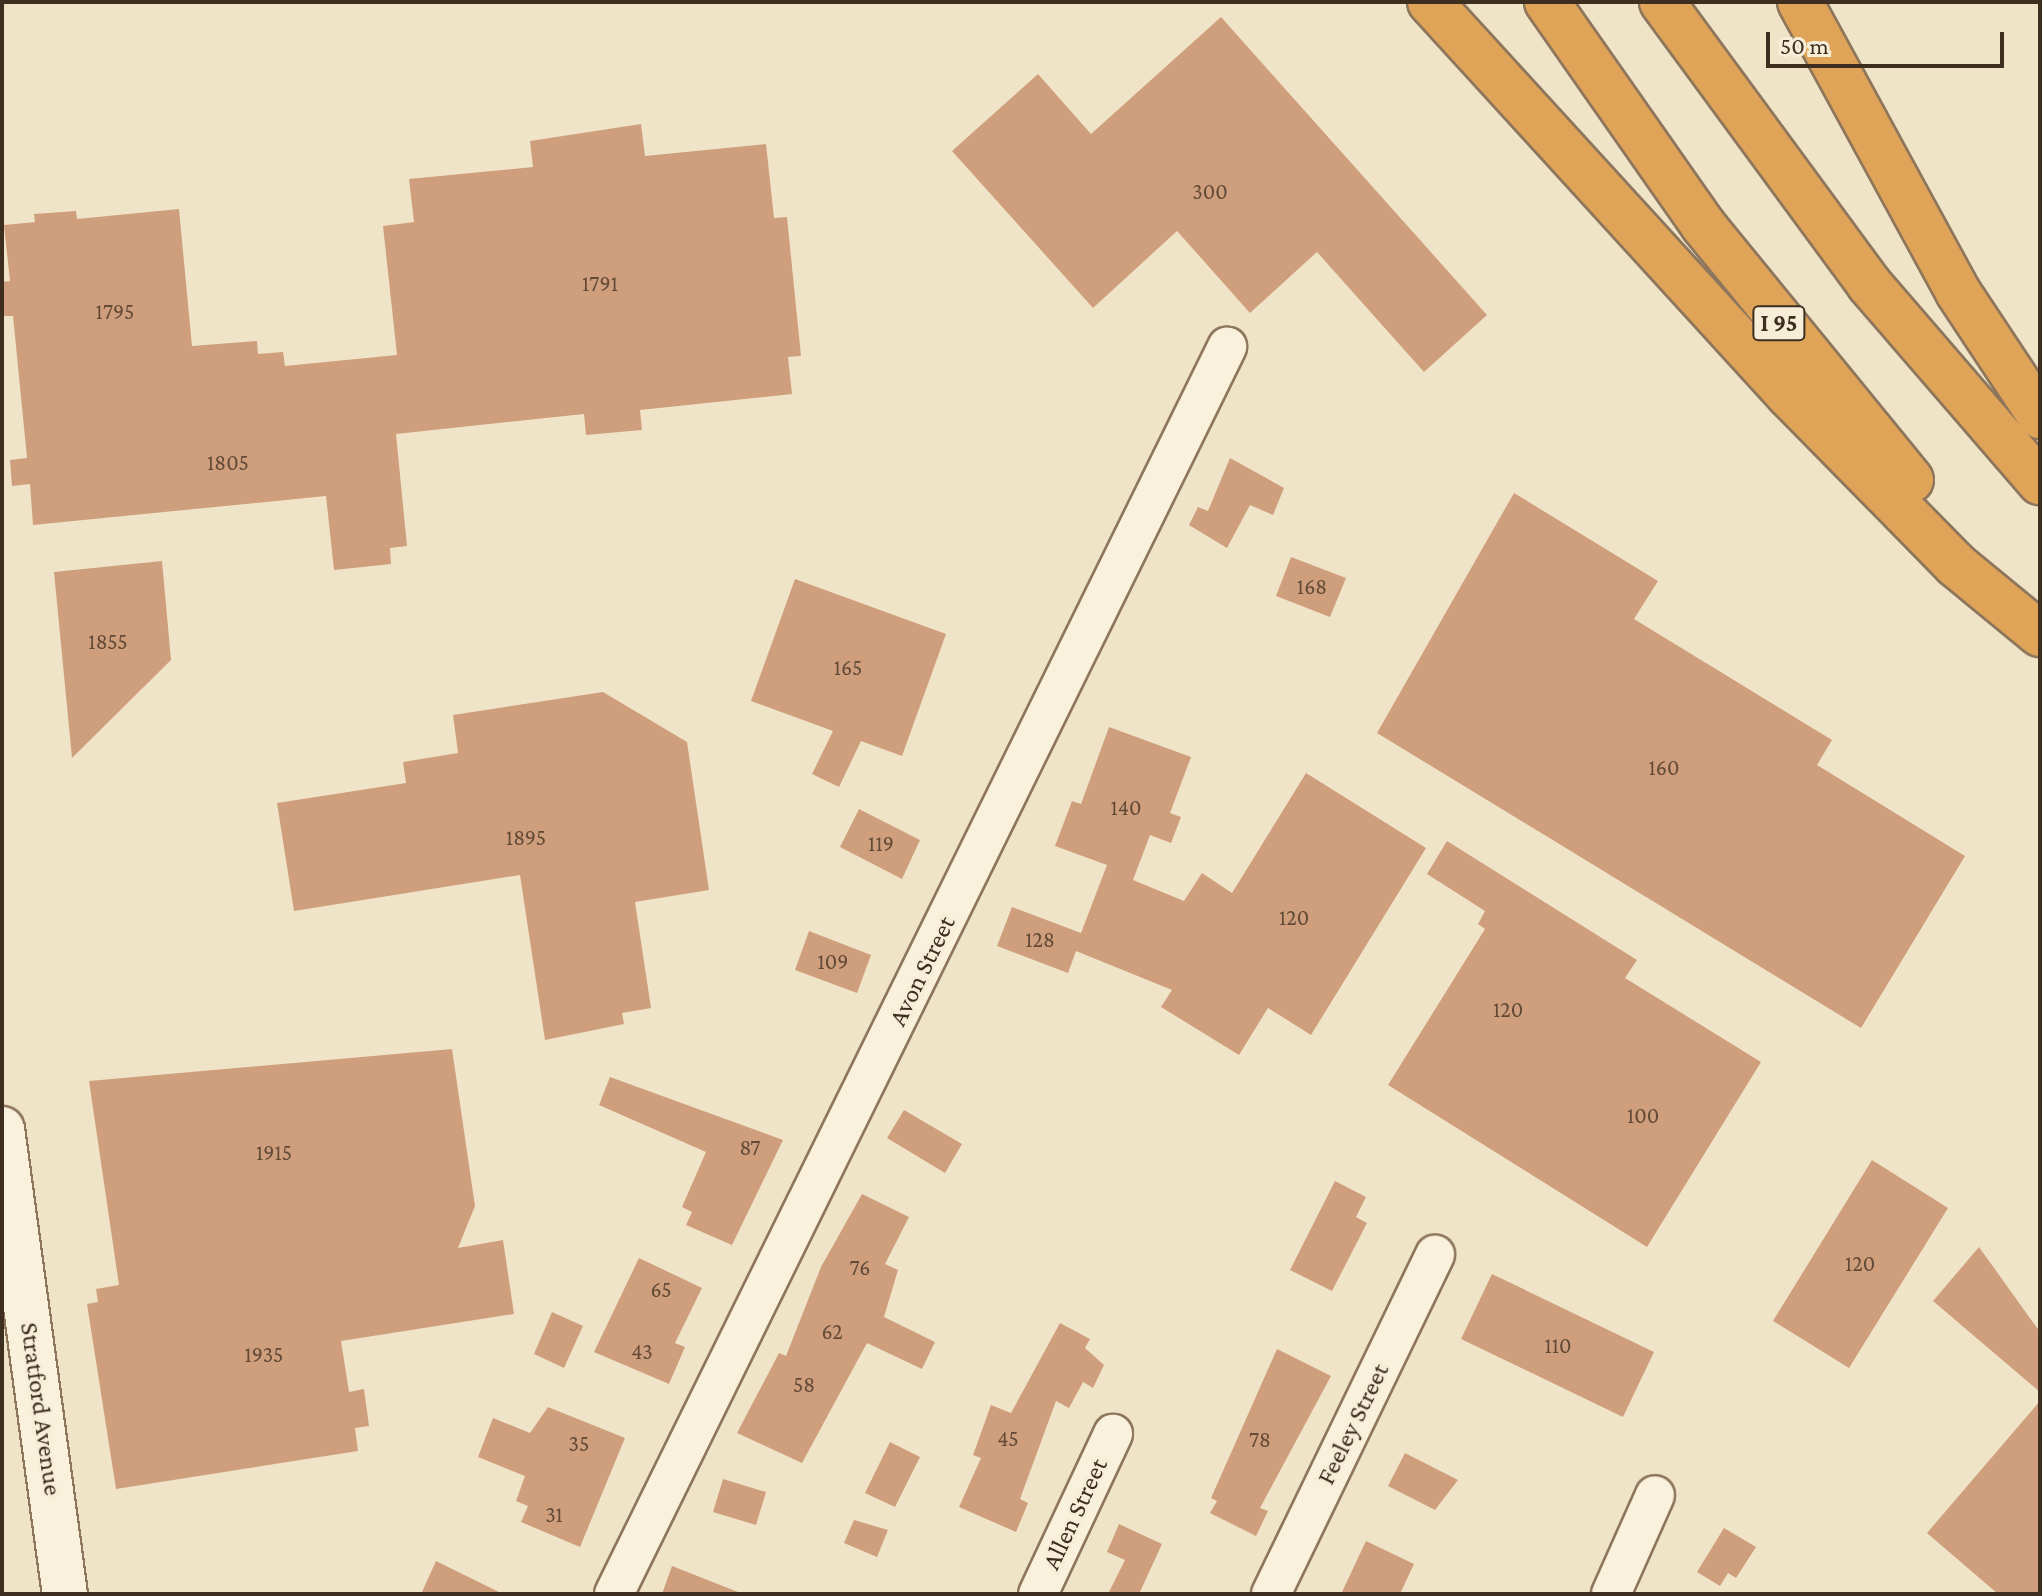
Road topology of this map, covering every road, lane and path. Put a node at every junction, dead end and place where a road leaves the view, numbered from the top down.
1 (1430, 2) edge
2 (1547, 2) edge
3 (1662, 2) edge
4 (1800, 2) edge
5 (1227, 347) dead end
6 (2040, 416) edge
7 (2040, 482) edge
8 (2040, 621) edge
9 (2040, 634) edge
10 (2, 1129) edge
11 (1435, 1254) dead end
12 (1113, 1434) dead end
13 (1655, 1495) dead end
14 (65, 1594) edge
15 (614, 1594) edge
16 (1038, 1594) edge
17 (1271, 1594) edge
18 (1611, 1594) edge

1 - 9 highway
2 - 8 highway, I 95
3 - 7 highway
4 - 6 highway
5 - 15 street, Avon Street
10 - 14 main road, Stratford Avenue
11 - 17 street, Feeley Street
12 - 16 street, Allen Street
13 - 18 street

